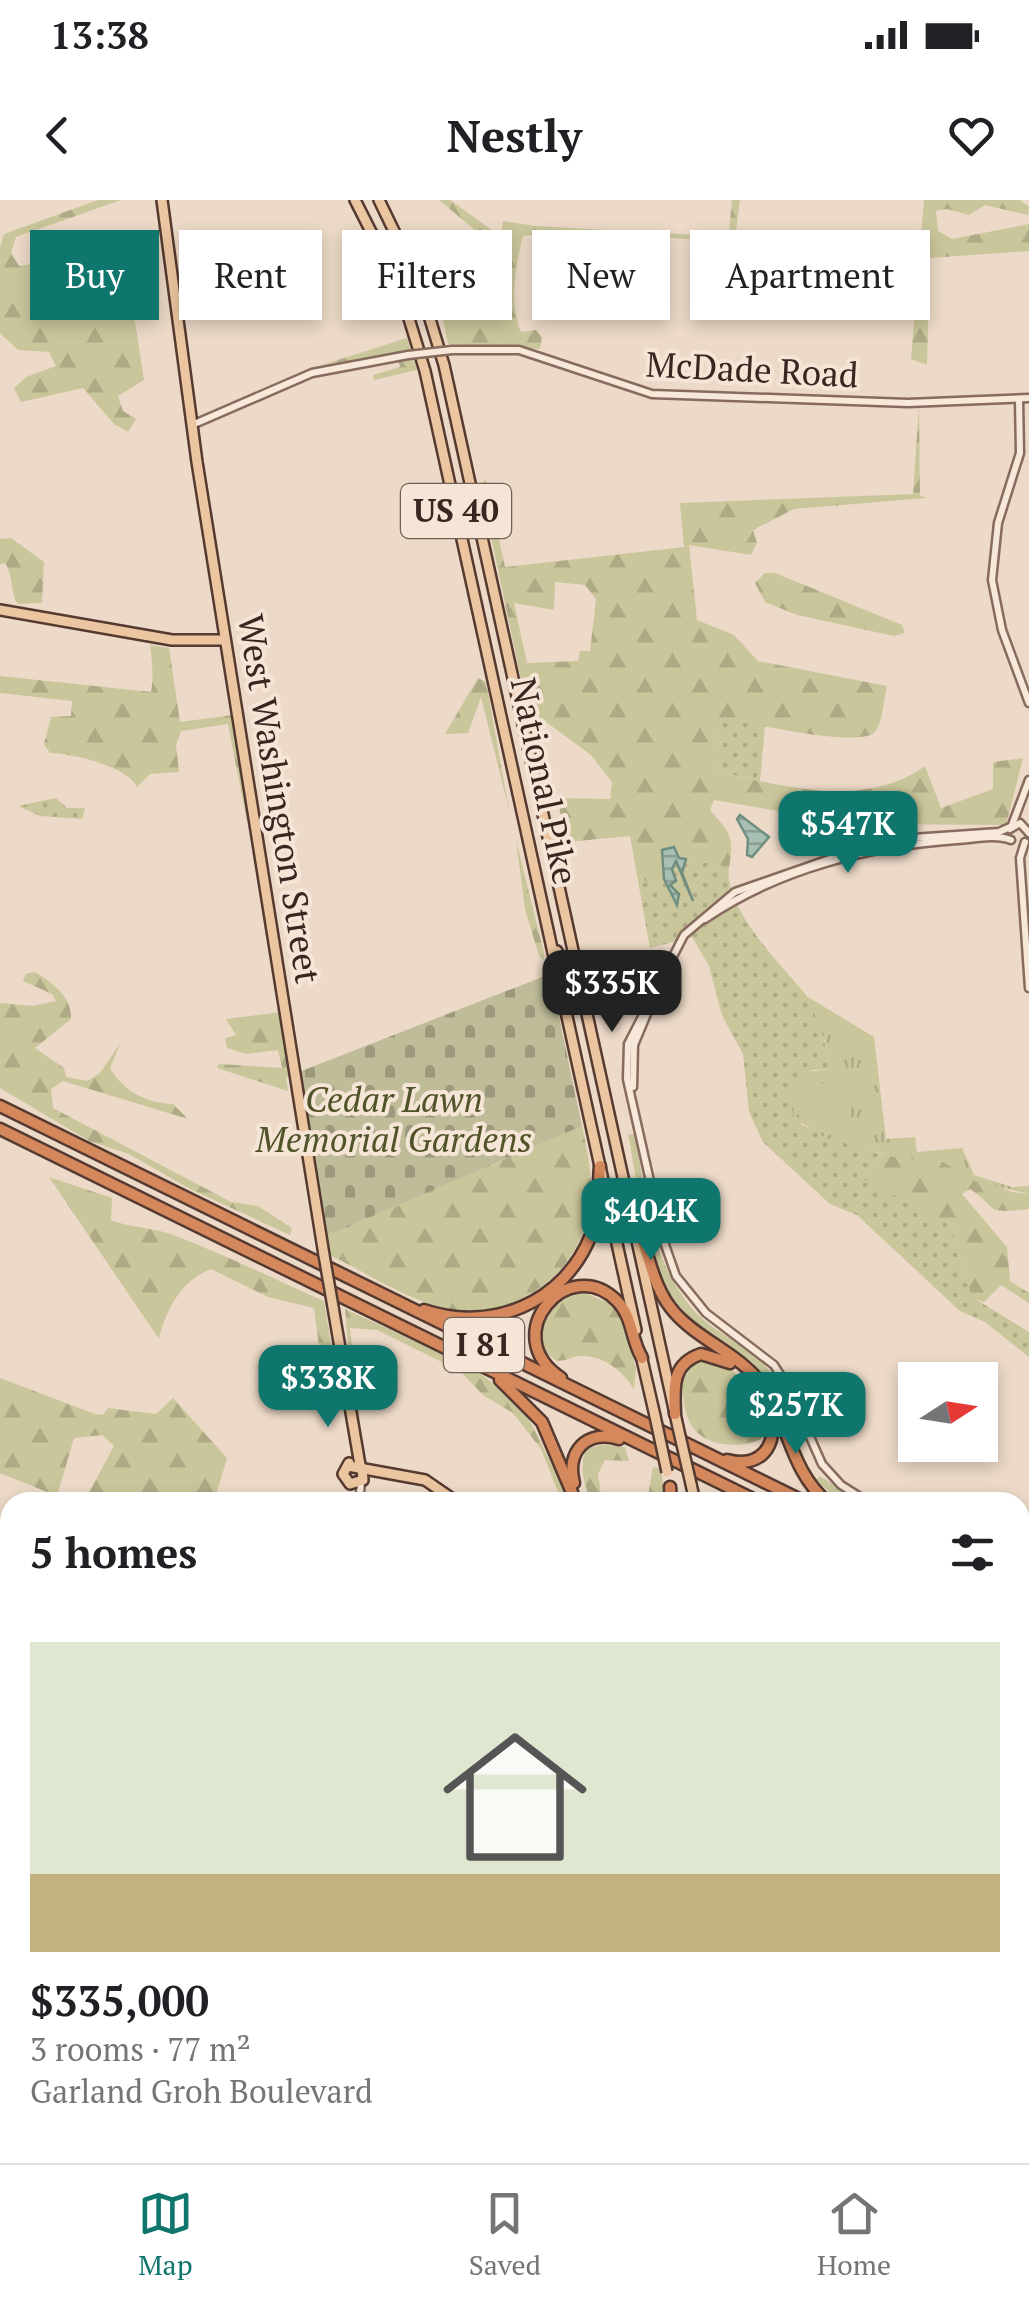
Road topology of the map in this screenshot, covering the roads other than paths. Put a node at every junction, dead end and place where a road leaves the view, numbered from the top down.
1 (162, 200) edge
2 (356, 200) edge
3 (378, 200) edge
4 (1029, 398) edge
5 (1019, 399) junction
6 (192, 425) junction
7 (0, 610) edge
8 (225, 640) junction
9 (1029, 703) edge
10 (1029, 780) edge
11 (1021, 808) junction
12 (1024, 824) junction
13 (1011, 827) junction
14 (1028, 836) edge
15 (1012, 840) junction
16 (1020, 858) junction
17 (541, 896) junction
18 (684, 934) junction
19 (571, 942) junction
20 (603, 973) junction
21 (578, 976) junction
22 (643, 976) junction
23 (659, 978) junction
24 (1029, 988) edge
25 (648, 997) junction
26 (565, 1007) junction
27 (634, 1101) junction
28 (0, 1106) edge
29 (608, 1108) junction
30 (0, 1129) edge
31 (600, 1166) junction
32 (632, 1214) junction
33 (337, 1273) junction
34 (448, 1350) junction
35 (642, 1358) junction
36 (347, 1406) junction
37 (675, 1414) junction
38 (631, 1418) junction
39 (670, 1437) junction
40 (680, 1463) junction
41 (348, 1466) junction
42 (361, 1467) junction
43 (358, 1482) junction
44 (670, 1487) joint
45 (358, 1492) edge
46 (436, 1492) edge
47 (442, 1492) edge
48 (575, 1492) edge
49 (577, 1492) edge
50 (671, 1492) edge
51 (693, 1492) edge
52 (738, 1492) edge
53 (784, 1492) edge
54 (819, 1492) edge
55 (852, 1492) edge

1 - 6 main road, West Washington Street
2 - 17 main road, National Pike / US 40
3 - 19 main road, National Pike / US 40
4 - 5 street, McDade Road
5 - 6 street, McDade Road, bridge
5 - 9 street
6 - 8 main road, West Washington Street
7 - 8 main road
8 - 36 main road, West Washington Street, bridge
10 - 11 street
11 - 12 street
11 - 13 street
12 - 13 street
12 - 14 street
13 - 15 street
13 - 18 street
14 - 15 street
14 - 16 street
15 - 16 street
15 - 18 street
16 - 24 street
17 - 21 main road
17 - 26 main road, National Pike / US 40
18 - 23 street
19 - 20 main road
19 - 21 main road, National Pike / US 40
20 - 21 street
20 - 22 street
20 - 23 street
20 - 29 main road
21 - 26 main road
21 - 29 main road, National Pike / US 40
22 - 23 street
22 - 25 street
23 - 25 street
23 - 27 street
25 - 27 street
26 - 31 main road, National Pike / US 40
27 - 55 street
28 - 33 highway, I 81
29 - 32 main road, National Pike / US 40
30 - 34 highway, I 81
31 - 33 highway
31 - 35 main road, National Pike / US 40
32 - 37 main road, National Pike / US 40
32 - 54 highway
33 - 38 highway, I 81
34 - 40 highway, I 81
34 - 48 highway
35 - 38 highway
35 - 44 main road, National Pike / US 40, bridge
36 - 41 main road, West Washington Street
36 - 42 main road, West Washington Street
37 - 39 highway
37 - 51 main road, National Pike / US 40, bridge
38 - 39 highway, I 81
39 - 53 highway, I 81
40 - 49 highway
40 - 52 highway, I 81
41 - 42 main road
41 - 43 main road, West Washington Street
42 - 43 main road, West Washington Street
42 - 47 main road
43 - 45 street
43 - 46 main road
44 - 50 highway

